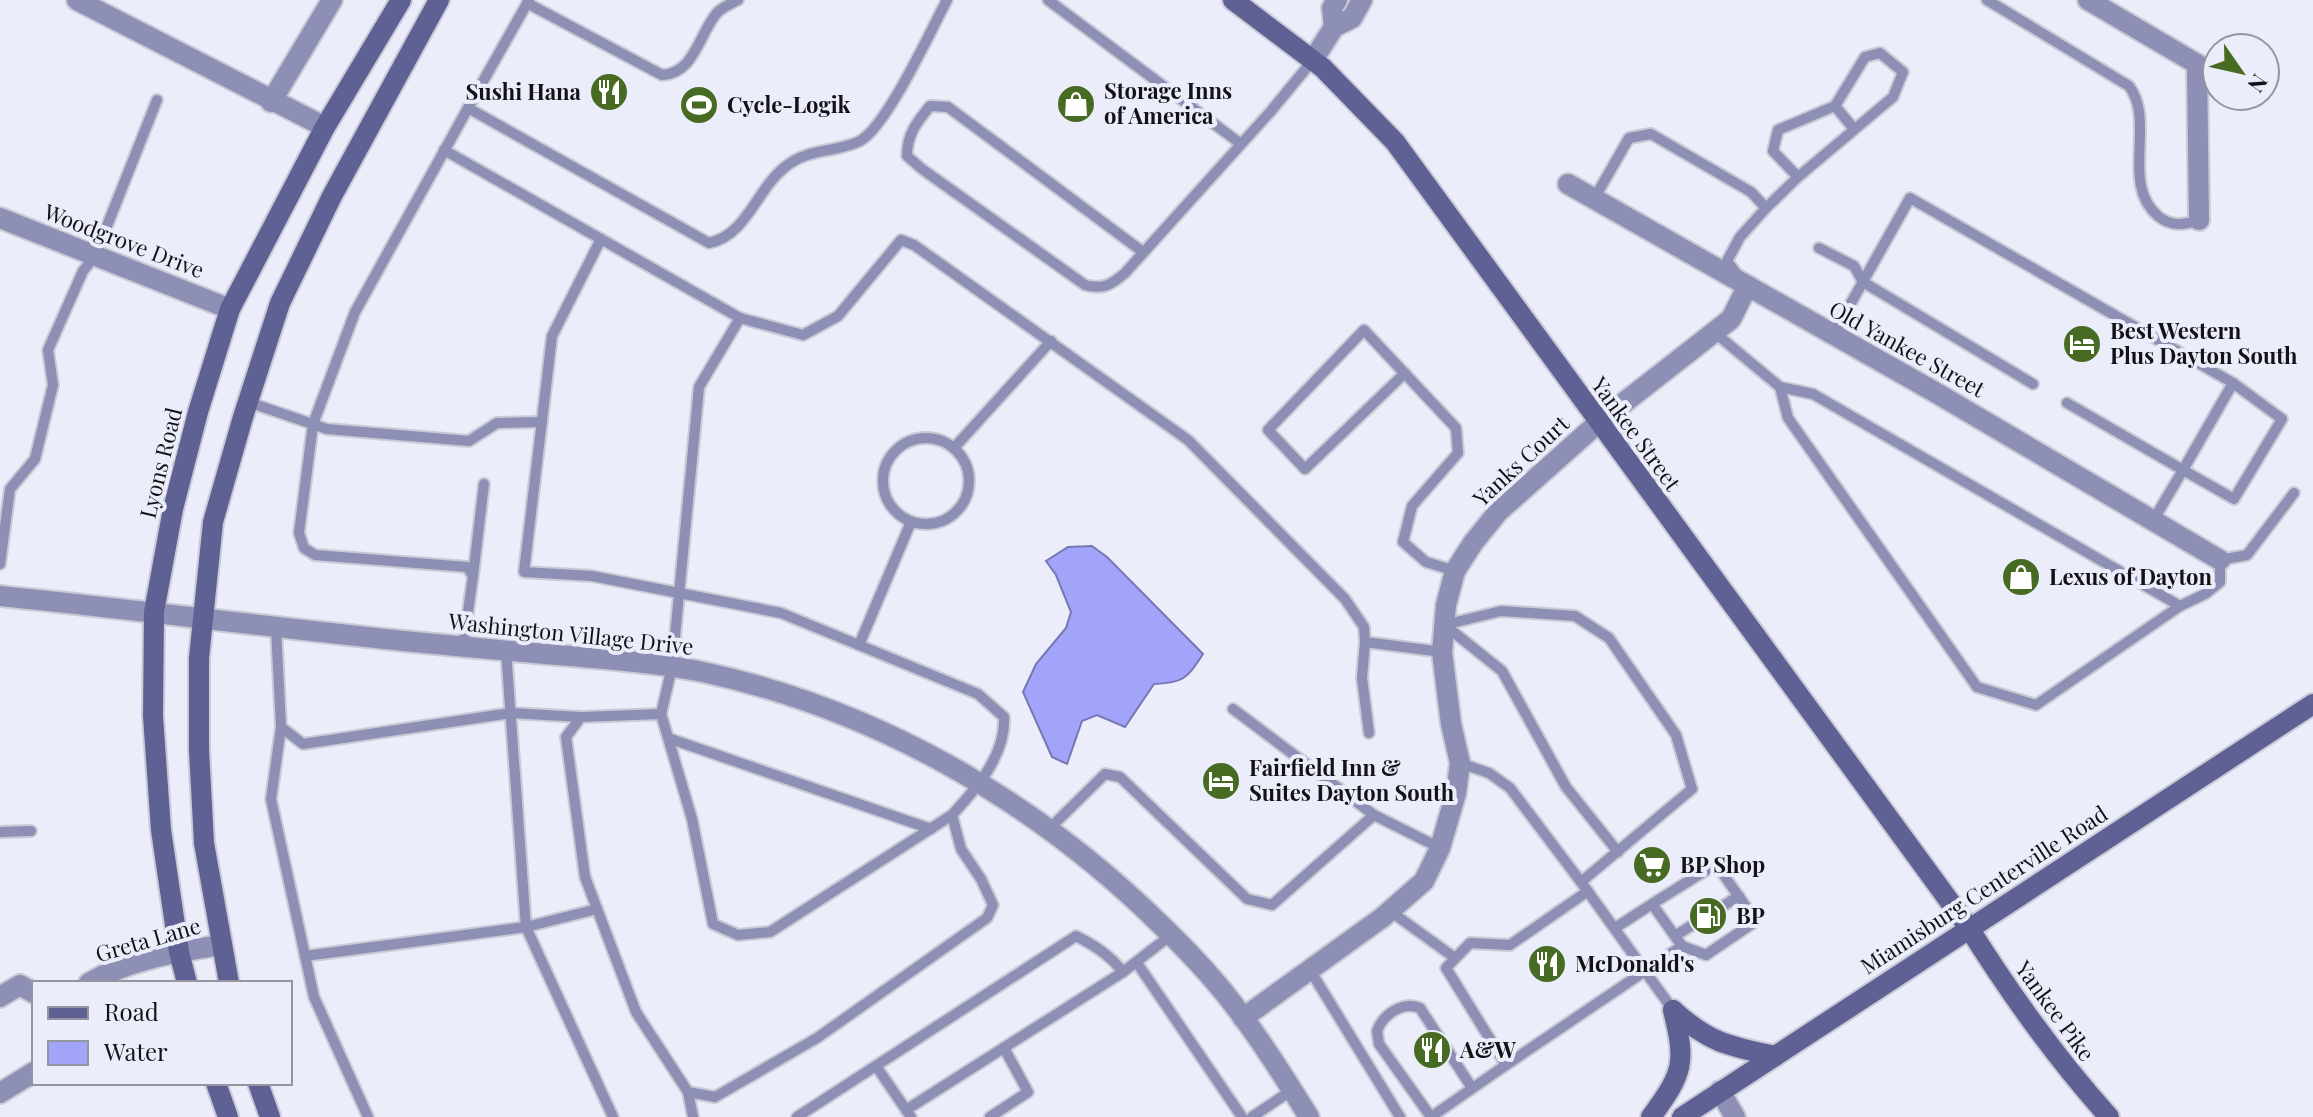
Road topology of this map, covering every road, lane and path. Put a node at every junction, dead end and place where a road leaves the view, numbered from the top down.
1 (77, 0) edge
2 (332, 0) edge
3 (401, 0) edge
4 (439, 0) edge
5 (738, 0) edge
6 (947, 0) edge
7 (1048, 0) edge
8 (1233, 0) edge
9 (1337, 0) edge
10 (1362, 0) edge
11 (1987, 0) edge
12 (2088, 0) edge
13 (528, 2) edge
14 (1334, 27) junction
15 (1313, 60) junction
16 (157, 100) dead end
17 (271, 102) junction
18 (1835, 106) junction
19 (468, 108) junction
20 (325, 127) junction
21 (1854, 129) junction
22 (1241, 144) junction
23 (444, 150) junction
24 (1798, 177) junction
25 (1568, 184) dead end
26 (1593, 199) junction
27 (1766, 208) junction
28 (0, 218) edge
29 (2199, 220) joint
30 (601, 239) junction
31 (1819, 248) dead end
32 (1143, 252) junction
33 (95, 256) junction
34 (1863, 282) junction
35 (1747, 287) junction
36 (230, 309) junction
37 (740, 318) junction
38 (1714, 332) junction
39 (1833, 335) junction
40 (1051, 341) junction
41 (1405, 373) junction
42 (2233, 383) junction
43 (2033, 384) dead end
44 (1780, 387) junction
45 (248, 402) junction
46 (2067, 403) dead end
47 (542, 422) junction
48 (1598, 423) junction
49 (313, 424) junction
50 (954, 448) junction
51 (2183, 470) junction
52 (484, 484) dead end
53 (2294, 493) dead end
54 (2154, 519) junction
55 (911, 522) junction
56 (2220, 560) junction
57 (0, 564) edge
58 (1455, 571) junction
59 (473, 576) junction
60 (680, 593) junction
61 (0, 596) edge
62 (2180, 606) junction
63 (154, 612) junction
64 (202, 619) junction
65 (1444, 625) junction
66 (276, 628) junction
67 (1365, 642) junction
68 (859, 645) junction
69 (463, 647) junction
70 (506, 651) junction
71 (1442, 652) junction
72 (672, 667) junction
73 (2313, 704) edge
74 (1233, 709) dead end
75 (511, 713) junction
76 (661, 714) junction
77 (581, 717) junction
78 (281, 727) junction
79 (1369, 733) dead end
80 (668, 738) junction
81 (1460, 763) junction
82 (981, 783) junction
83 (952, 815) junction
84 (1374, 815) junction
85 (931, 829) junction
86 (1049, 829) junction
87 (31, 831) dead end
88 (0, 832) edge
89 (1440, 848) junction
90 (1618, 852) junction
91 (1584, 887) junction
92 (1739, 896) junction
93 (1652, 904) junction
94 (597, 909) junction
95 (1718, 909) dead end
96 (1390, 911) junction
97 (1697, 922) dead end
98 (526, 927) junction
99 (1615, 928) junction
100 (1969, 928) junction
101 (1171, 935) junction
102 (1675, 936) junction
103 (221, 945) junction
104 (1682, 946) junction
105 (179, 952) junction
106 (305, 956) junction
107 (1455, 958) junction
108 (1137, 963) junction
109 (1310, 970) junction
110 (1123, 972) junction
111 (1644, 972) junction
112 (93, 981) edge
113 (186, 981) edge
114 (229, 981) edge
115 (32, 992) edge
116 (0, 997) edge
117 (1673, 1010) junction
118 (1243, 1018) junction
119 (1004, 1048) junction
120 (1775, 1056) junction
121 (1506, 1065) junction
122 (876, 1066) junction
123 (32, 1073) edge
124 (217, 1085) edge
125 (259, 1085) edge
126 (1472, 1088) junction
127 (1292, 1090) junction
128 (1720, 1091) junction
129 (688, 1092) junction
130 (0, 1093) edge
131 (909, 1114) edge
132 (228, 1117) edge
133 (270, 1117) edge
134 (368, 1117) edge
135 (613, 1117) edge
136 (693, 1117) edge
137 (797, 1117) edge
138 (990, 1117) edge
139 (1242, 1117) edge
140 (1252, 1117) edge
141 (1309, 1117) edge
142 (1400, 1117) edge
143 (1431, 1117) edge
144 (1651, 1117) edge
145 (1682, 1117) edge
146 (1735, 1117) edge
147 (2109, 1117) edge

1 - 17 street
2 - 17 street
3 - 20 main road, Lyons Road
4 - 45 main road
5 - 13 lane
6 - 19 lane
7 - 22 lane
8 - 15 main road, Yankee Street
9 - 14 street
10 - 14 street
11 - 29 lane
12 - 29 street
13 - 19 lane
14 - 15 street
15 - 22 lane
15 - 48 main road, Yankee Street
16 - 33 lane
17 - 20 street
18 - 21 lane
18 - 21 lane
18 - 24 lane
19 - 23 lane
20 - 36 main road, Lyons Road
21 - 24 lane
22 - 32 lane
23 - 30 lane
23 - 49 lane
24 - 27 lane
25 - 26 street, Old Yankee Street
26 - 27 lane
26 - 35 street, Old Yankee Street
27 - 35 lane
28 - 33 street, Woodgrove Drive
30 - 37 lane
30 - 47 lane
31 - 34 lane
32 - 32 lane
33 - 36 street, Woodgrove Drive
33 - 57 lane
34 - 39 lane
34 - 42 lane
34 - 43 lane
35 - 38 street, Yanks Court
35 - 39 street, Old Yankee Street
36 - 63 main road, Lyons Road
37 - 40 lane
37 - 60 lane
38 - 44 lane
38 - 48 street, Yanks Court
39 - 54 street, Old Yankee Street
40 - 50 lane
40 - 67 lane
41 - 41 lane
41 - 58 lane
42 - 51 lane
42 - 51 lane
44 - 62 lane
44 - 62 lane
45 - 49 lane
45 - 64 main road
46 - 51 lane
47 - 49 lane
47 - 60 lane
48 - 58 street, Yanks Court
48 - 100 main road, Yankee Street
49 - 59 lane
50 - 55 lane
50 - 55 lane
51 - 54 lane
52 - 59 lane
53 - 56 lane
54 - 56 street, Old Yankee Street
55 - 68 lane
56 - 62 lane
58 - 65 street, Yanks Court
59 - 69 lane
60 - 68 lane
60 - 72 lane
61 - 63 street, Washington Village Drive
63 - 64 street, Washington Village Drive
63 - 105 main road, Lyons Road
64 - 66 street, Washington Village Drive
64 - 103 main road
65 - 71 street, Yanks Court
65 - 90 lane
65 - 90 lane
66 - 69 street, Washington Village Drive
66 - 78 lane
67 - 71 lane
67 - 79 lane
68 - 82 lane
69 - 70 street, Washington Village Drive
70 - 72 street, Washington Village Drive
70 - 75 lane
71 - 81 street, Yanks Court
72 - 76 lane
72 - 82 street, Washington Village Drive
73 - 100 main road, Miamisburg Centerville Road
74 - 84 lane
75 - 77 lane
75 - 78 lane
75 - 98 lane
76 - 77 lane
76 - 80 lane
77 - 94 lane
78 - 106 lane
80 - 85 lane
80 - 85 lane
81 - 89 street, Yanks Court
81 - 91 lane
82 - 83 lane
82 - 86 street, Washington Village Drive
83 - 85 lane
83 - 129 lane
84 - 86 lane
84 - 89 lane
86 - 101 street, Washington Village Drive
87 - 88 lane
89 - 96 street, Yanks Court
90 - 91 lane
91 - 99 lane
91 - 107 lane
92 - 93 lane
92 - 95 lane
92 - 104 lane
93 - 99 lane
93 - 102 lane
94 - 98 lane
94 - 129 lane
96 - 107 lane
96 - 109 street, Yanks Court
97 - 102 lane
98 - 106 lane
98 - 135 lane
99 - 111 lane
100 - 120 main road, Miamisburg Centerville Road
100 - 147 main road, Yankee Pike
101 - 108 lane
101 - 118 street, Washington Village Drive
102 - 104 lane
103 - 105 street, Greta Lane
103 - 114 main road
104 - 111 lane
105 - 112 street, Greta Lane
105 - 113 main road, Lyons Road
106 - 134 lane
107 - 121 lane
108 - 110 lane
108 - 139 lane
109 - 118 street, Yanks Court
109 - 142 lane
110 - 119 lane
110 - 122 lane
111 - 117 lane
111 - 121 lane
115 - 116 street
117 - 120 main road
117 - 144 main road
118 - 127 street, Washington Village Drive
119 - 131 lane
119 - 138 lane
120 - 128 main road, Miamisburg Centerville Road
121 - 126 lane
122 - 131 lane
122 - 137 lane
123 - 130 street
124 - 132 main road
125 - 133 main road
126 - 143 lane
126 - 143 lane
127 - 140 lane
127 - 141 street, Washington Village Drive
128 - 145 main road, Miamisburg Centerville Road
128 - 146 street
129 - 136 lane

